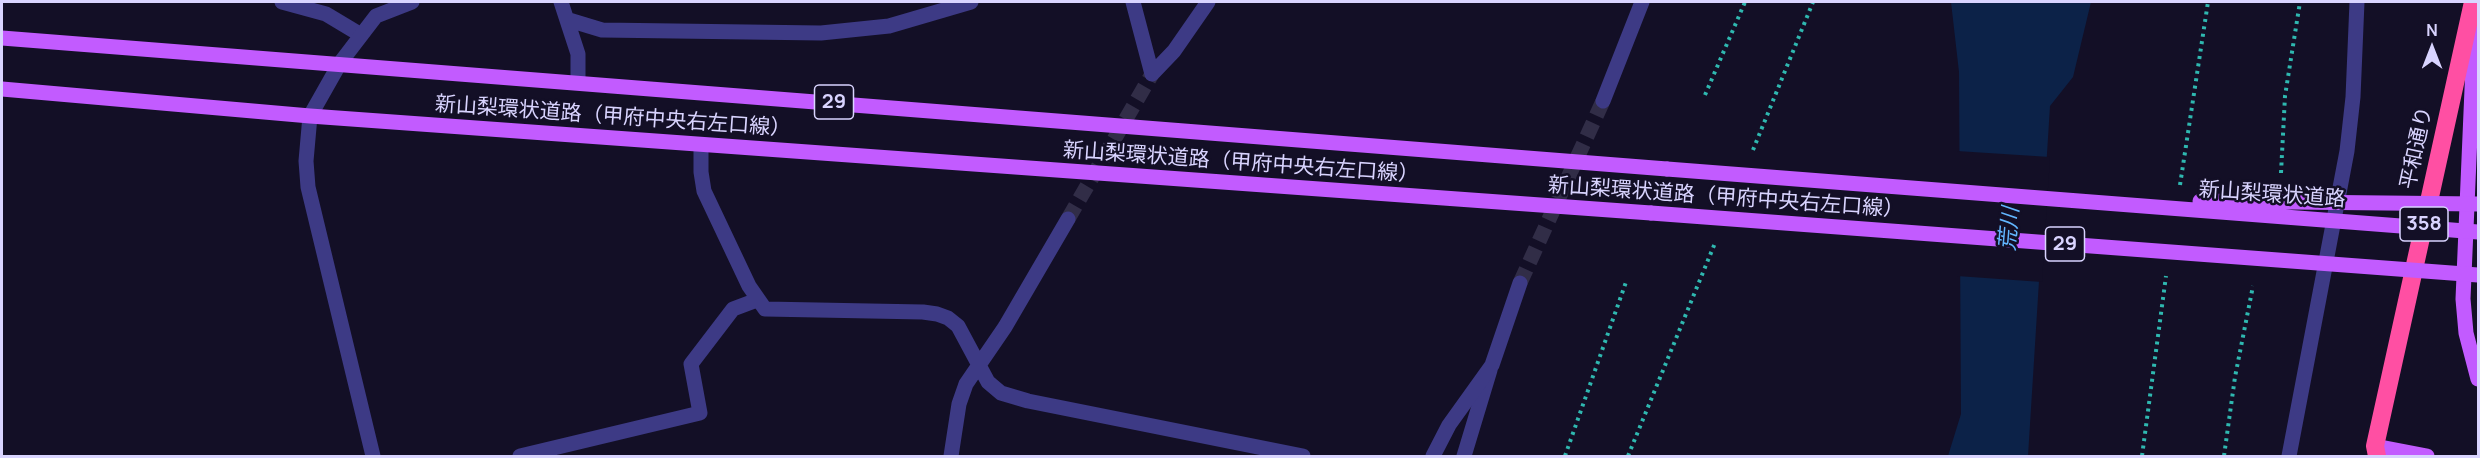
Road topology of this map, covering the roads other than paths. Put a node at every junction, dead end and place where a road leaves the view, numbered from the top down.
1 (282, 2) edge
2 (412, 2) edge
3 (561, 2) edge
4 (971, 2) edge
5 (1133, 2) edge
6 (1208, 2) edge
7 (1642, 2) edge
8 (2357, 2) edge
9 (2474, 2) edge
10 (568, 20) junction
11 (361, 35) junction
12 (2, 38) edge
13 (340, 63) junction
14 (578, 81) junction
15 (2, 89) edge
16 (1603, 101) tunnel mouth
17 (310, 116) junction
18 (701, 145) junction
19 (2062, 200) junction
20 (2478, 204) edge
21 (1068, 219) tunnel mouth
22 (2478, 232) edge
23 (2478, 275) edge
24 (1520, 283) tunnel mouth
25 (758, 300) junction
26 (1492, 365) junction
27 (978, 367) junction
28 (2478, 379) edge
29 (2373, 453) edge
30 (373, 456) edge
31 (520, 456) edge
32 (951, 456) edge
33 (1303, 456) edge
34 (1433, 456) edge
35 (1464, 456) edge
36 (2289, 456) edge
37 (2427, 456) edge

1 - 11 street
2 - 11 street
3 - 10 street
4 - 10 street
5 - 6 street
7 - 16 street
8 - 36 street
9 - 28 main road
9 - 29 highway, 平和通り / 358
10 - 14 street
11 - 13 street
12 - 13 main road, 新山梨環状道路（甲府中央右左口線） / 29
13 - 14 main road, 新山梨環状道路（甲府中央右左口線） / 29
13 - 17 street
14 - 19 main road, 新山梨環状道路（甲府中央右左口線） / 29, bridge
15 - 17 main road, 新山梨環状道路（甲府中央右左口線） / 29
17 - 18 main road, 新山梨環状道路（甲府中央右左口線） / 29
17 - 30 street
18 - 23 main road, 新山梨環状道路（甲府中央右左口線） / 29, bridge
18 - 25 street
19 - 20 main road, bridge
19 - 22 main road, 新山梨環状道路 / 29, bridge
21 - 27 street
24 - 26 street
25 - 27 street
25 - 31 street
26 - 34 street
26 - 35 street
27 - 32 street
27 - 33 street
29 - 37 main road

